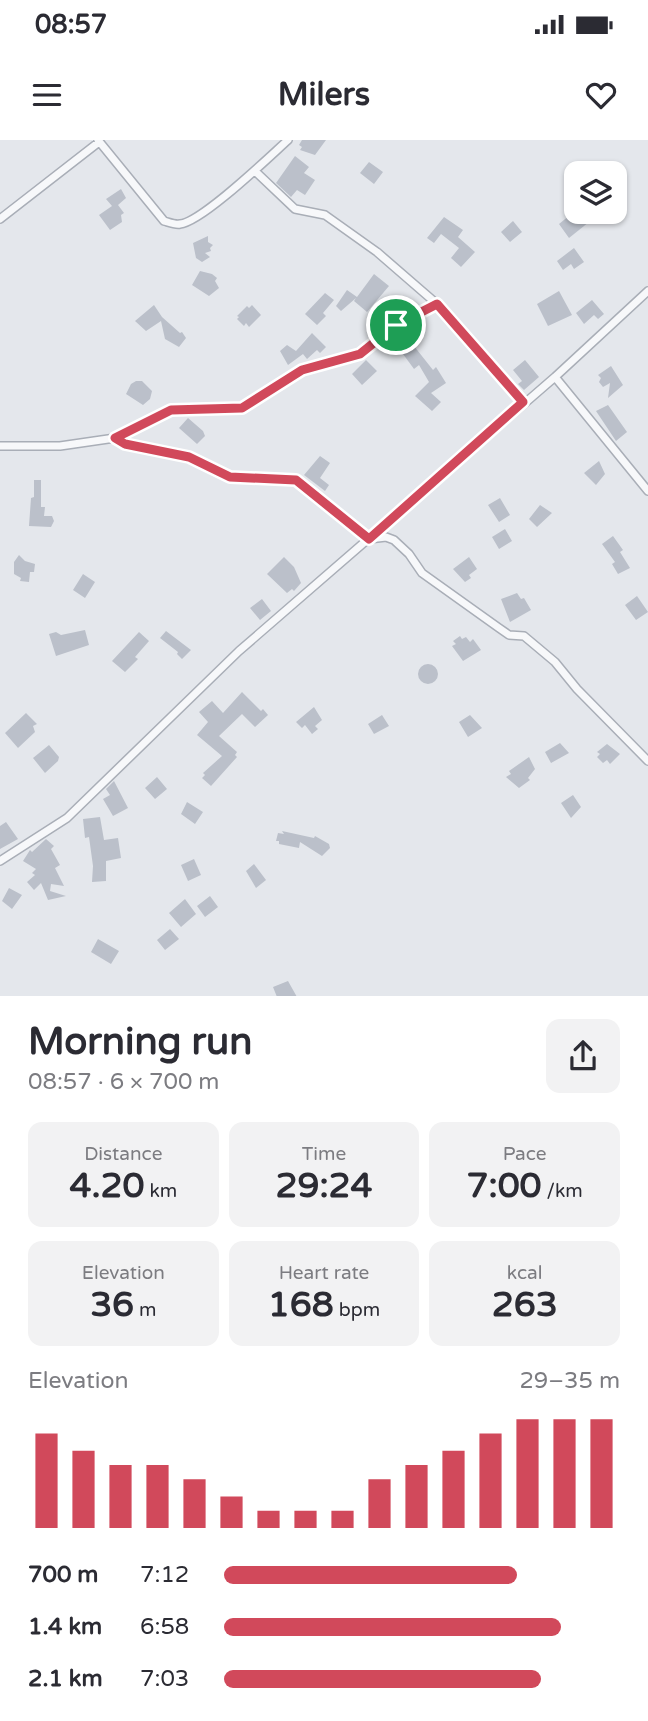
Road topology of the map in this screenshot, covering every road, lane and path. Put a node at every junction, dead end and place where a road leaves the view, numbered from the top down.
1 (288, 140) edge
2 (98, 141) edge
3 (255, 171) junction
4 (0, 219) edge
5 (648, 291) edge
6 (437, 304) junction
7 (555, 377) junction
8 (523, 402) junction
9 (115, 438) junction
10 (0, 446) edge
11 (648, 491) edge
12 (369, 539) junction
13 (648, 761) edge
14 (0, 861) edge

1 - 3 street
2 - 3 street
2 - 4 street
3 - 6 street
5 - 7 street
6 - 8 street
6 - 9 street
7 - 8 street
7 - 11 street
8 - 12 street
9 - 10 street
9 - 12 street
12 - 13 street
12 - 14 street

